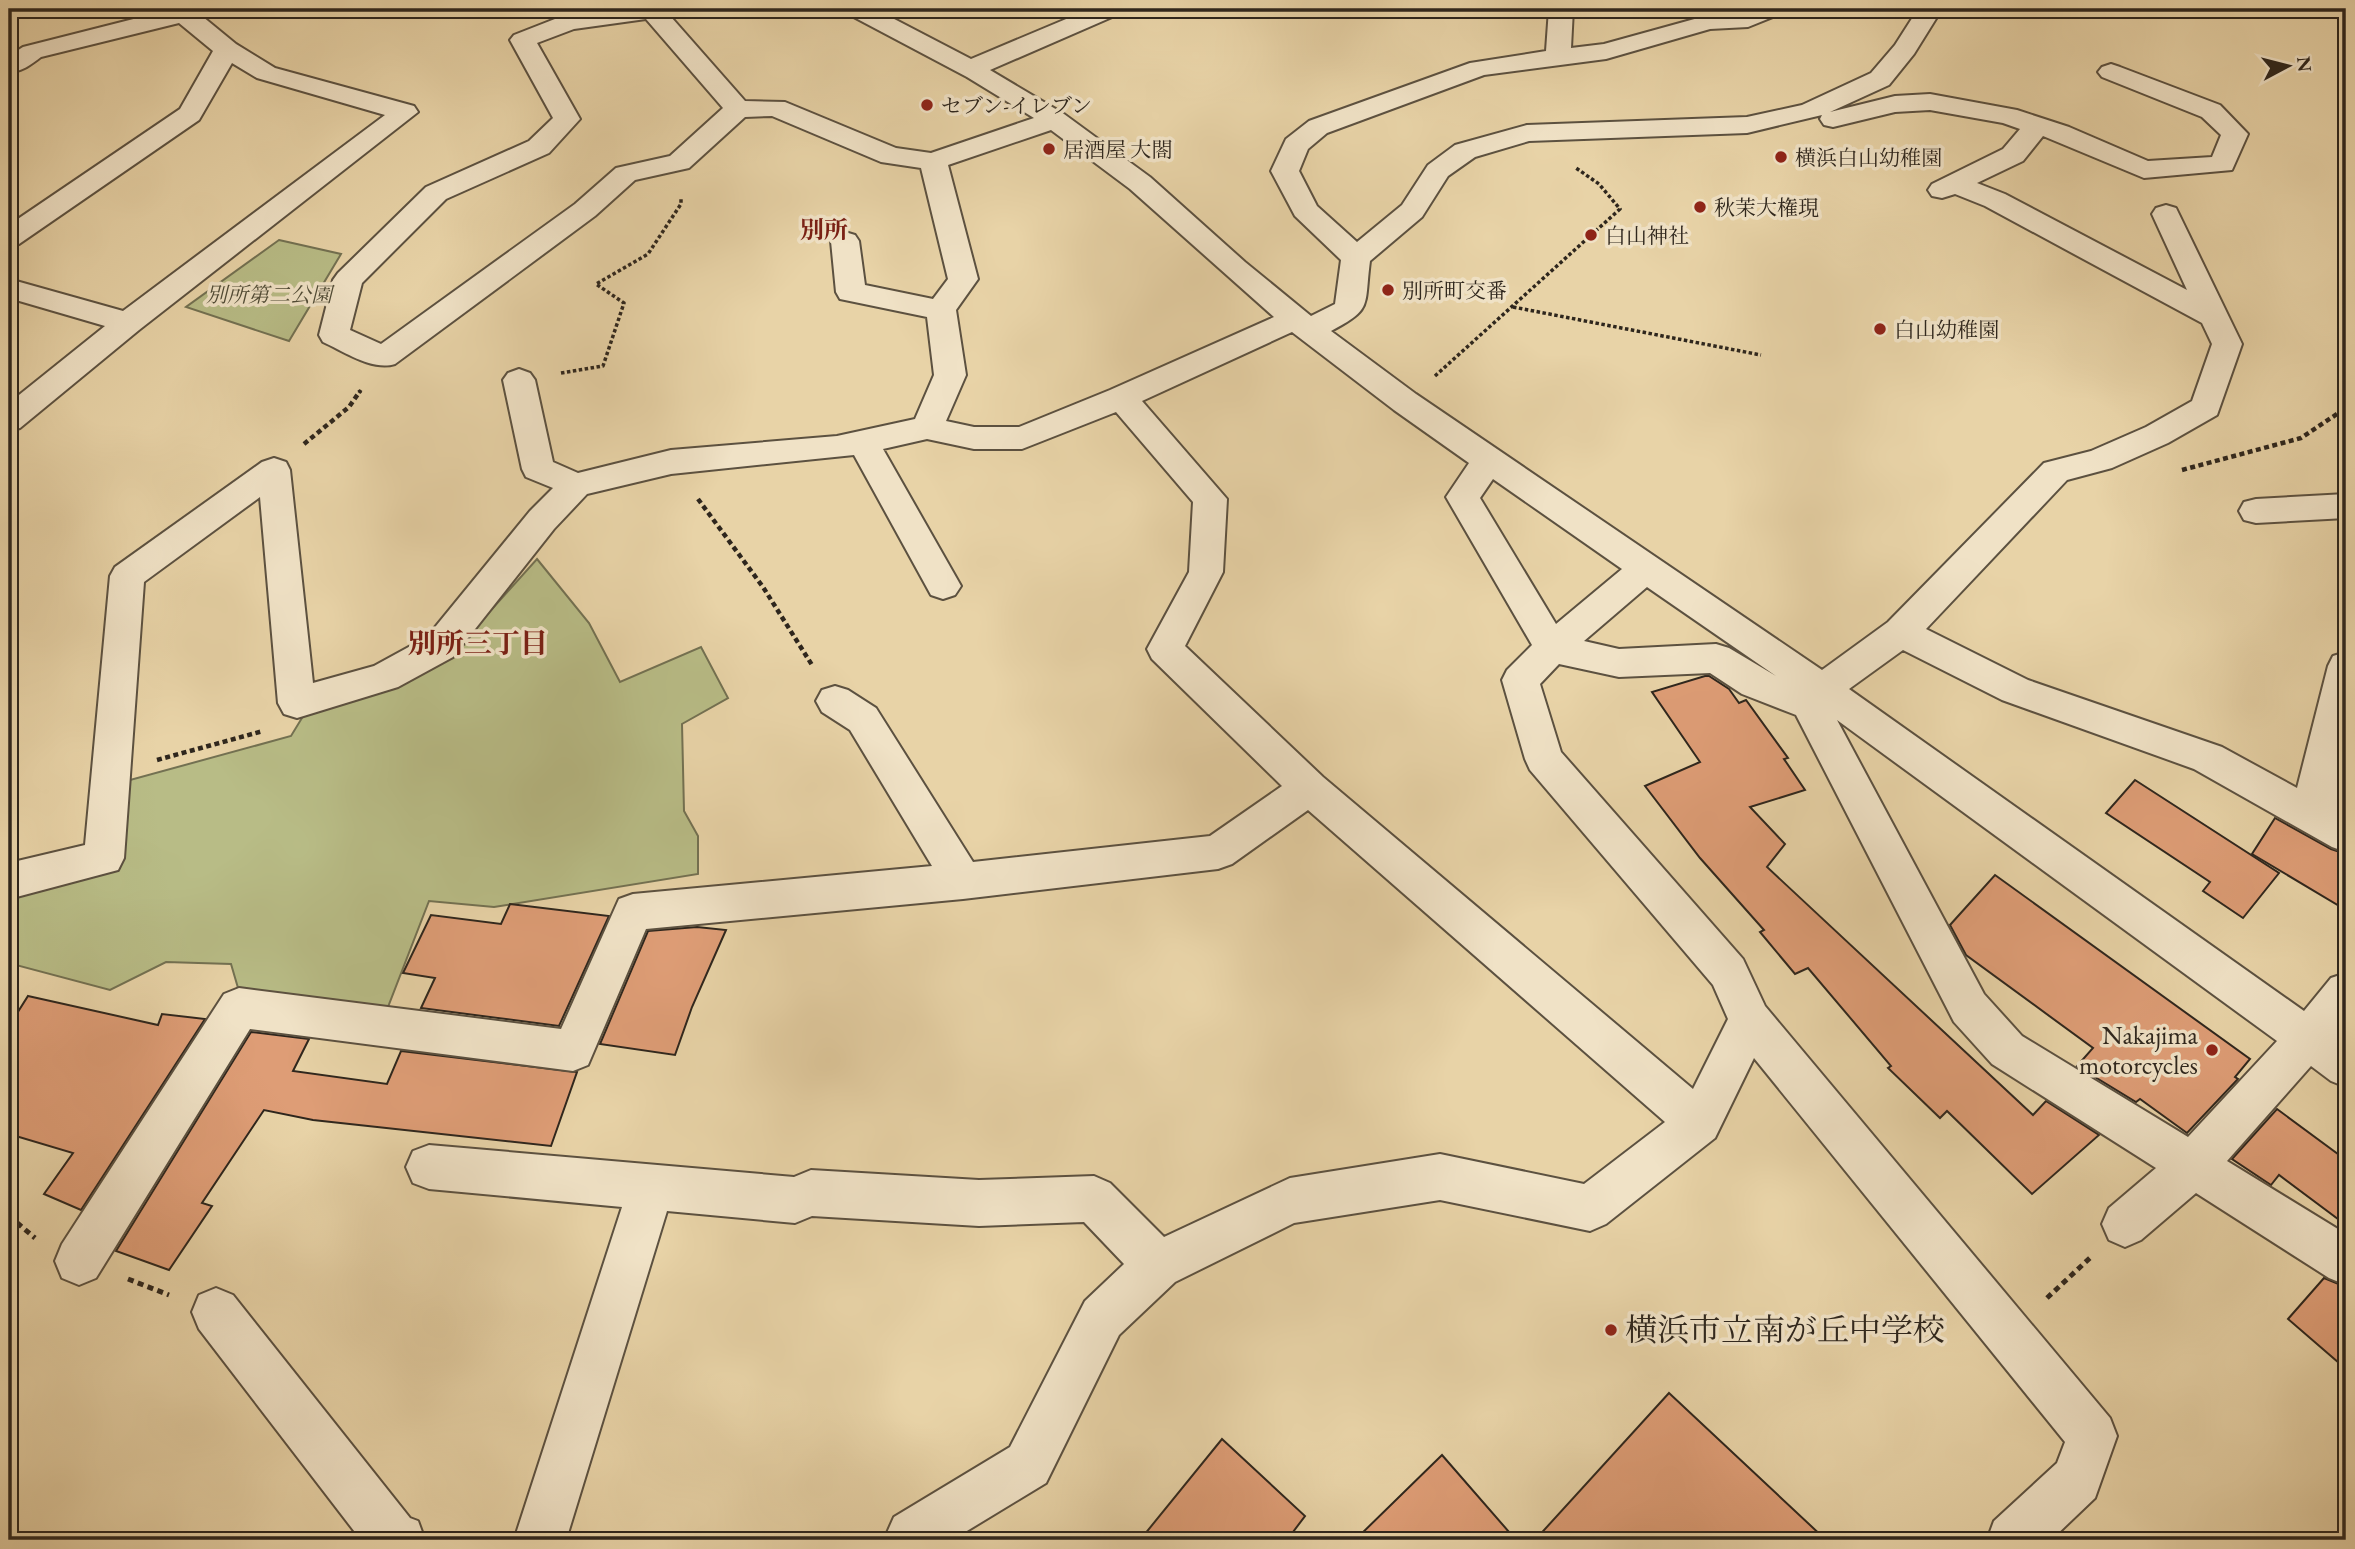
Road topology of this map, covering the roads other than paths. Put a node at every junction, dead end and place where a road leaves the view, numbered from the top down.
1 (857, 9) edge
2 (1110, 9) edge
3 (1561, 9) edge
4 (1771, 9) edge
5 (1930, 9) edge
6 (651, 10) edge
7 (185, 11) edge
8 (227, 49) junction
9 (1558, 58) junction
10 (9, 64) edge
11 (970, 69) junction
12 (2110, 72) dead end
13 (738, 109) junction
14 (1810, 111) junction
15 (1055, 120) junction
16 (2038, 126) junction
17 (933, 161) junction
18 (2166, 214) dead end
19 (9, 238) edge
20 (845, 241) dead end
21 (1356, 258) junction
22 (9, 288) edge
23 (941, 310) junction
24 (2214, 317) junction
25 (128, 323) junction
26 (1302, 325) junction
27 (519, 380) road end
28 (1121, 398) junction
29 (9, 420) edge
30 (927, 428) junction
31 (863, 442) junction
32 (1488, 461) junction
33 (576, 485) junction
34 (2346, 506) edge
35 (2256, 511) dead end
36 (1646, 568) junction
37 (943, 586) dead end
38 (1901, 632) junction
39 (1552, 648) junction
40 (2346, 666) edge
41 (1814, 691) junction
42 (835, 701) road end
43 (1309, 788) junction
44 (2346, 808) edge
45 (2346, 835) edge
46 (9, 881) edge
47 (963, 881) junction
48 (2346, 992) edge
49 (1750, 1020) junction
50 (2308, 1038) junction
51 (2346, 1066) edge
52 (1699, 1123) junction
53 (429, 1167) dead end
54 (2192, 1167) junction
55 (651, 1188) junction
56 (2125, 1224) road end
57 (79, 1261) dead end
58 (2346, 1261) edge
59 (1158, 1265) junction
60 (216, 1312) dead end
61 (912, 1535) dead end
62 (399, 1540) edge
63 (540, 1540) edge
64 (2013, 1540) edge

1 - 11 street
2 - 11 street
3 - 9 street
4 - 9 street
5 - 14 street
6 - 13 street
6 - 13 street
7 - 8 street
7 - 10 street
8 - 19 street
8 - 25 street
9 - 21 street
11 - 15 street
12 - 16 street
13 - 17 street
14 - 16 street
14 - 21 street
15 - 17 street
15 - 26 street
16 - 24 street
17 - 23 street
18 - 24 street
20 - 23 street
21 - 26 street
22 - 25 street
23 - 30 street
24 - 38 street
25 - 29 street
26 - 28 street
26 - 32 street
27 - 33 street
28 - 30 street
28 - 43 street
30 - 31 street
31 - 33 street
31 - 37 street
32 - 36 street
32 - 39 street
33 - 46 street
34 - 35 street
36 - 39 street
36 - 41 street
38 - 41 street
38 - 45 street
39 - 41 street
39 - 49 street
40 - 44 street
41 - 50 street
41 - 54 street
42 - 47 street
43 - 47 street
43 - 52 street
47 - 57 street
48 - 50 street
49 - 52 street
49 - 64 street
50 - 51 street
50 - 54 street
52 - 59 street
53 - 55 street
54 - 56 street
54 - 58 street
55 - 59 street
55 - 63 street
59 - 61 street
60 - 62 street

